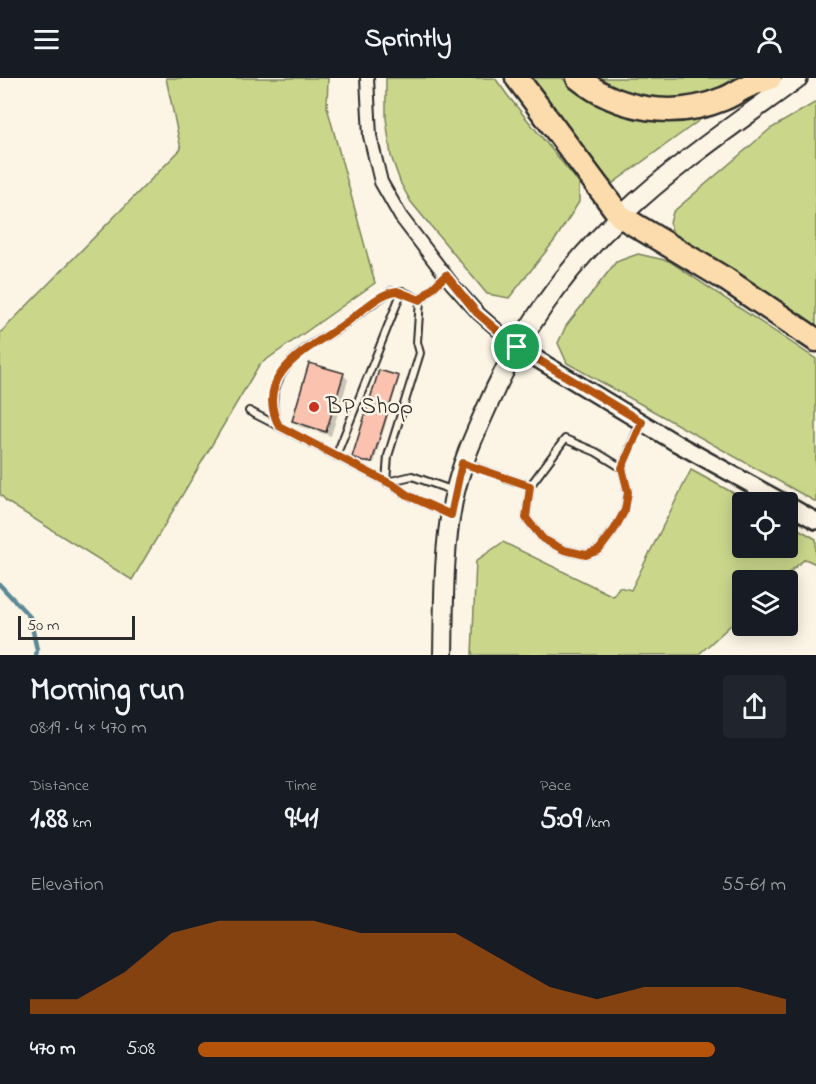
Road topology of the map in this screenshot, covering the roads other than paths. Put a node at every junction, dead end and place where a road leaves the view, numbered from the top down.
1 (367, 78) edge
2 (517, 78) edge
3 (578, 78) edge
4 (770, 78) edge
5 (798, 78) edge
6 (620, 216) junction
7 (446, 275) junction
8 (402, 291) junction
9 (420, 300) junction
10 (816, 340) edge
11 (517, 347) junction
12 (249, 411) dead end
13 (642, 422) junction
14 (279, 426) junction
15 (336, 456) junction
16 (462, 463) junction
17 (622, 468) junction
18 (387, 482) junction
19 (530, 486) junction
20 (455, 492) junction
21 (765, 492) edge
22 (798, 511) edge
23 (451, 515) junction
24 (816, 521) edge
25 (443, 655) edge

1 - 7 street
2 - 6 highway
3 - 4 highway
5 - 6 main road
6 - 10 highway
6 - 11 main road
7 - 9 lane
7 - 11 street
8 - 9 lane
8 - 14 lane
8 - 15 lane
9 - 18 lane
11 - 13 street
11 - 16 main road
12 - 14 lane
13 - 17 lane
13 - 21 street
14 - 15 lane
15 - 18 lane
16 - 19 lane
16 - 20 main road
17 - 19 lane
17 - 19 lane
18 - 20 lane
18 - 23 lane
20 - 23 main road
22 - 24 street
23 - 25 main road

